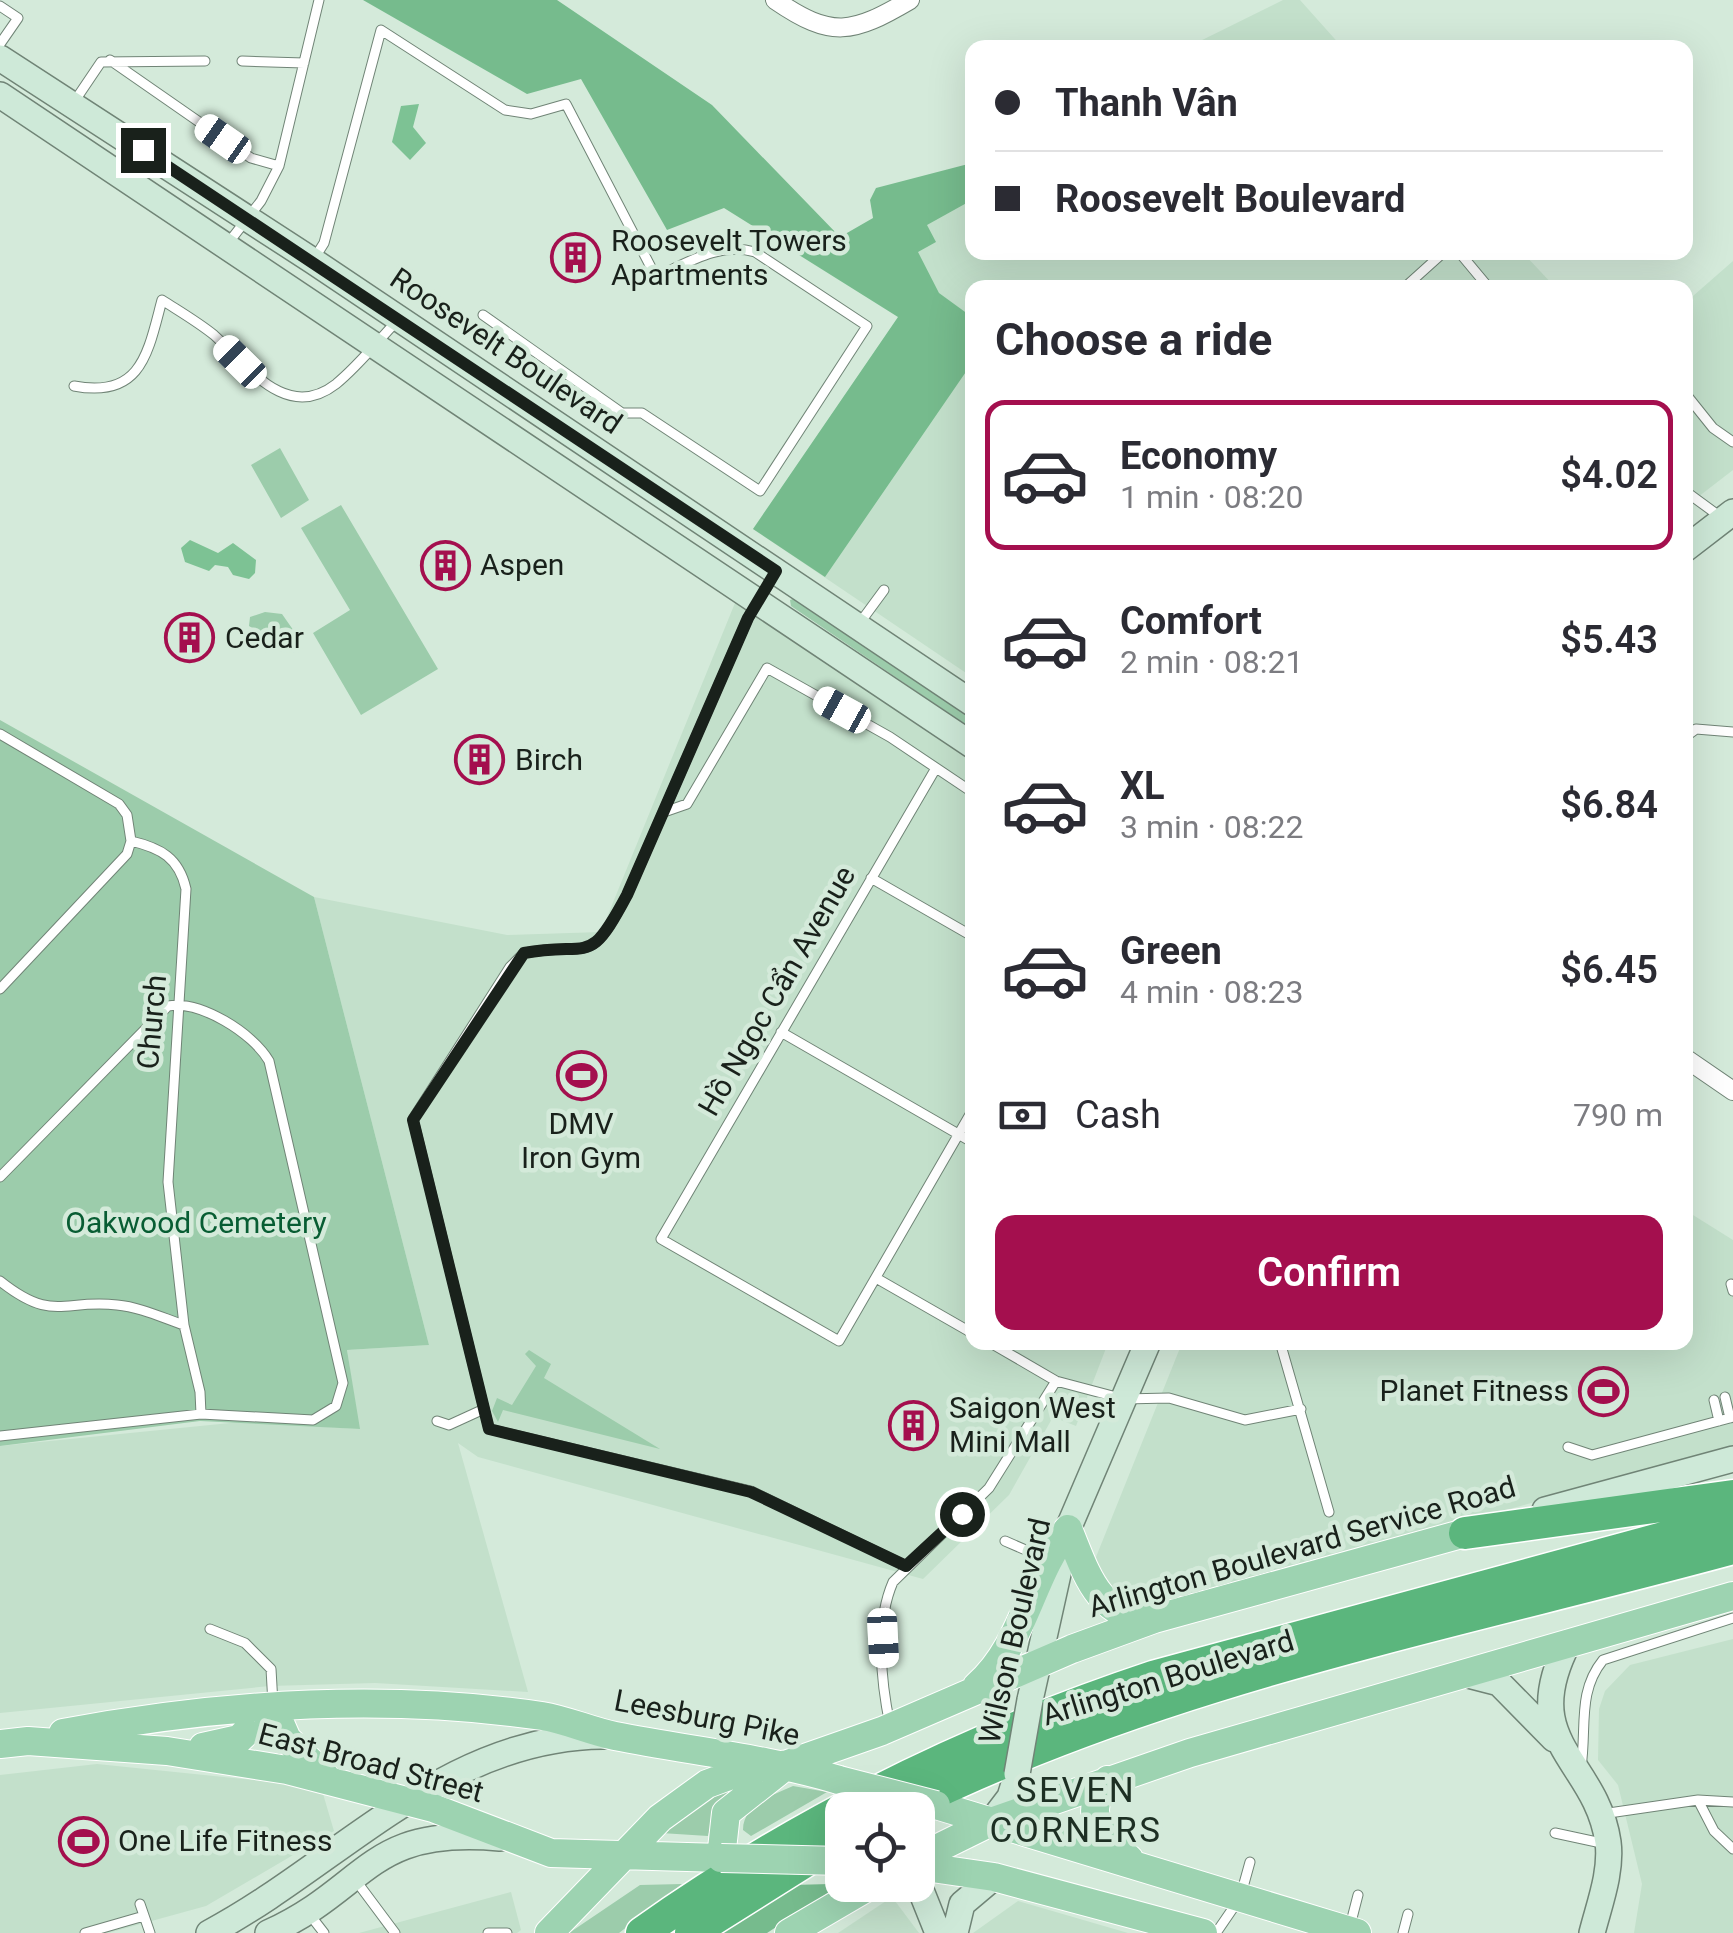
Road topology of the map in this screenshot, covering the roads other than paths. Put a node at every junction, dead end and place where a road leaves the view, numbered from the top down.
1 (320, 0) edge
2 (775, 0) edge
3 (910, 0) edge
4 (0, 6) edge
5 (0, 44) edge
6 (0, 58) edge
7 (110, 60) junction
8 (205, 61) dead end
9 (242, 61) dead end
10 (304, 64) junction
11 (0, 95) edge
12 (72, 105) junction
13 (279, 166) junction
14 (248, 218) junction
15 (227, 244) junction
16 (1435, 260) edge
17 (1466, 260) edge
18 (313, 261) junction
19 (1413, 280) edge
20 (1483, 280) edge
21 (483, 315) dead end
22 (399, 318) junction
23 (376, 343) junction
24 (74, 386) dead end
25 (1693, 403) edge
26 (1733, 442) edge
27 (1693, 496) edge
28 (1730, 519) edge
29 (1693, 544) edge
30 (776, 571) junction
31 (884, 590) dead end
32 (757, 598) junction
33 (858, 626) junction
34 (965, 697) edge
35 (1693, 732) edge
36 (1733, 732) edge
37 (0, 734) edge
38 (965, 740) edge
39 (936, 768) junction
40 (965, 787) edge
41 (663, 812) junction
42 (132, 840) junction
43 (871, 878) junction
44 (965, 932) edge
45 (0, 989) edge
46 (179, 1004) junction
47 (781, 1032) junction
48 (1693, 1064) edge
49 (1733, 1091) edge
50 (965, 1124) edge
51 (959, 1134) junction
52 (965, 1138) edge
53 (0, 1178) edge
54 (876, 1278) junction
55 (0, 1281) edge
56 (184, 1326) junction
57 (965, 1329) edge
58 (1003, 1350) edge
59 (1145, 1350) edge
60 (1282, 1350) edge
61 (1056, 1381) junction
62 (1720, 1398) dead end
63 (1124, 1399) junction
64 (484, 1409) junction
65 (1301, 1410) junction
66 (201, 1414) junction
67 (1728, 1419) edge
68 (437, 1421) dead end
69 (0, 1436) edge
70 (1568, 1447) dead end
71 (1733, 1459) edge
72 (1733, 1496) edge
73 (1329, 1512) dead end
74 (1733, 1519) edge
75 (1068, 1529) junction
76 (1464, 1533) junction
77 (1005, 1540) dead end
78 (1733, 1548) edge
79 (1047, 1559) junction
80 (1733, 1564) edge
81 (906, 1566) junction
82 (1634, 1575) junction
83 (1733, 1596) edge
84 (1733, 1618) edge
85 (1154, 1619) junction
86 (210, 1629) dead end
87 (1568, 1643) junction
88 (1036, 1664) junction
89 (1464, 1674) junction
90 (965, 1697) junction
91 (273, 1706) junction
92 (891, 1728) junction
93 (613, 1736) junction
94 (14, 1743) edge
95 (1560, 1745) junction
96 (167, 1751) junction
97 (788, 1764) junction
98 (1108, 1780) junction
99 (1580, 1780) junction
100 (332, 1782) junction
101 (935, 1794) edge
102 (1698, 1800) junction
103 (406, 1801) junction
104 (1733, 1802) edge
105 (1600, 1814) junction
106 (991, 1822) junction
107 (1555, 1833) dead end
108 (509, 1839) junction
109 (1608, 1844) junction
110 (825, 1849) edge
111 (1733, 1849) edge
112 (935, 1853) edge
113 (624, 1856) junction
114 (720, 1858) junction
115 (825, 1861) edge
116 (1250, 1862) dead end
117 (935, 1865) edge
118 (1137, 1866) junction
119 (352, 1876) junction
120 (994, 1877) junction
121 (1358, 1895) dead end
122 (1240, 1898) junction
123 (842, 1902) edge
124 (926, 1902) edge
125 (140, 1904) dead end
126 (308, 1911) junction
127 (1408, 1914) dead end
128 (144, 1916) junction
129 (1142, 1925) edge
130 (1304, 1926) edge
131 (1351, 1932) edge
132 (85, 1933) edge
133 (150, 1933) edge
134 (208, 1933) edge
135 (268, 1933) edge
136 (324, 1933) edge
137 (394, 1933) edge
138 (549, 1933) edge
139 (642, 1933) edge
140 (691, 1933) edge
141 (790, 1933) edge
142 (938, 1933) edge
143 (955, 1933) edge
144 (1204, 1933) edge
145 (1216, 1933) edge
146 (1403, 1933) edge
147 (1592, 1933) edge

1 - 10 lane
2 - 3 street
4 - 5 lane
6 - 12 main road, Roosevelt Boulevard
7 - 8 lane
7 - 12 lane
7 - 13 lane
9 - 10 lane
10 - 13 lane
11 - 15 main road
12 - 14 main road, Roosevelt Boulevard
13 - 14 lane
14 - 15 lane
14 - 18 main road, Roosevelt Boulevard
15 - 23 main road
16 - 19 lane
17 - 20 lane
18 - 21 lane
18 - 22 main road, Roosevelt Boulevard
22 - 23 lane
22 - 30 main road, Roosevelt Boulevard
23 - 24 lane
23 - 32 main road
25 - 26 lane
27 - 28 lane
28 - 29 main road
30 - 32 lane
30 - 33 main road, Roosevelt Boulevard
31 - 33 lane
32 - 38 main road
32 - 41 lane
33 - 34 main road, Roosevelt Boulevard
35 - 36 lane
37 - 42 lane
39 - 40 lane
39 - 41 lane
39 - 43 lane, Hồ Ngọc Cẩn Avenue
41 - 64 lane
42 - 45 lane
42 - 46 lane, Church
43 - 44 lane
43 - 47 lane, Hồ Ngọc Cẩn Avenue
46 - 53 lane
46 - 56 lane, Church
46 - 66 lane
47 - 51 lane
47 - 54 lane, Hồ Ngọc Cẩn Avenue
48 - 49 street
50 - 51 lane
51 - 52 lane
51 - 54 lane
54 - 57 lane
55 - 56 lane
56 - 66 lane, Church
58 - 61 lane
59 - 63 main road, Wilson Boulevard
60 - 65 lane
61 - 63 lane
61 - 81 lane
62 - 67 lane
63 - 65 lane
63 - 75 main road, Wilson Boulevard
64 - 68 lane
64 - 81 lane
65 - 73 lane
66 - 69 lane
67 - 70 lane
71 - 76 main road, Arlington Boulevard Service Road
72 - 76 highway
74 - 139 highway, Arlington Boulevard
75 - 79 main road
75 - 85 main road
75 - 88 main road, Wilson Boulevard
76 - 85 main road, Arlington Boulevard Service Road
77 - 79 lane
78 - 82 highway, Arlington Boulevard
79 - 90 main road
80 - 82 highway
81 - 92 lane
82 - 101 highway, Arlington Boulevard
83 - 87 main road
84 - 99 lane
85 - 88 main road, Arlington Boulevard Service Road
86 - 91 lane
87 - 89 main road
87 - 95 main road
88 - 90 main road, Arlington Boulevard Service Road
88 - 106 main road, Wilson Boulevard, bridge
89 - 95 main road
89 - 98 main road
90 - 92 main road, Arlington Boulevard Service Road
91 - 93 main road, Leesburg Pike
91 - 94 main road, Leesburg Pike
91 - 96 main road
91 - 100 main road
92 - 97 main road, Arlington Boulevard Service Road
93 - 97 main road, Leesburg Pike
93 - 103 main road
94 - 96 main road, East Broad Street
95 - 99 main road
96 - 100 main road, East Broad Street
97 - 106 main road, Leesburg Pike, bridge
97 - 113 main road, Arlington Boulevard Service Road
97 - 114 main road
98 - 106 main road
98 - 118 main road
99 - 105 main road
100 - 103 main road, East Broad Street
102 - 104 lane
102 - 105 lane
102 - 111 lane
103 - 108 main road, East Broad Street
103 - 134 main road
105 - 109 main road
106 - 112 main road
106 - 118 main road, Leesburg Pike
107 - 109 lane
108 - 113 main road, East Broad Street
108 - 119 main road
109 - 147 main road
110 - 140 highway
113 - 114 main road, East Broad Street
113 - 138 main road, Arlington Boulevard Service Road
114 - 115 main road, bridge
116 - 122 lane
117 - 120 main road
118 - 122 main road, Leesburg Pike
119 - 126 main road
119 - 137 lane
120 - 129 main road
120 - 143 main road
121 - 131 lane
122 - 130 main road, Leesburg Pike
122 - 145 lane
123 - 141 main road
124 - 142 main road
125 - 128 lane
126 - 135 main road
126 - 136 lane
127 - 146 lane
128 - 132 lane
128 - 133 lane
129 - 144 main road
130 - 131 main road, Leesburg Pike

